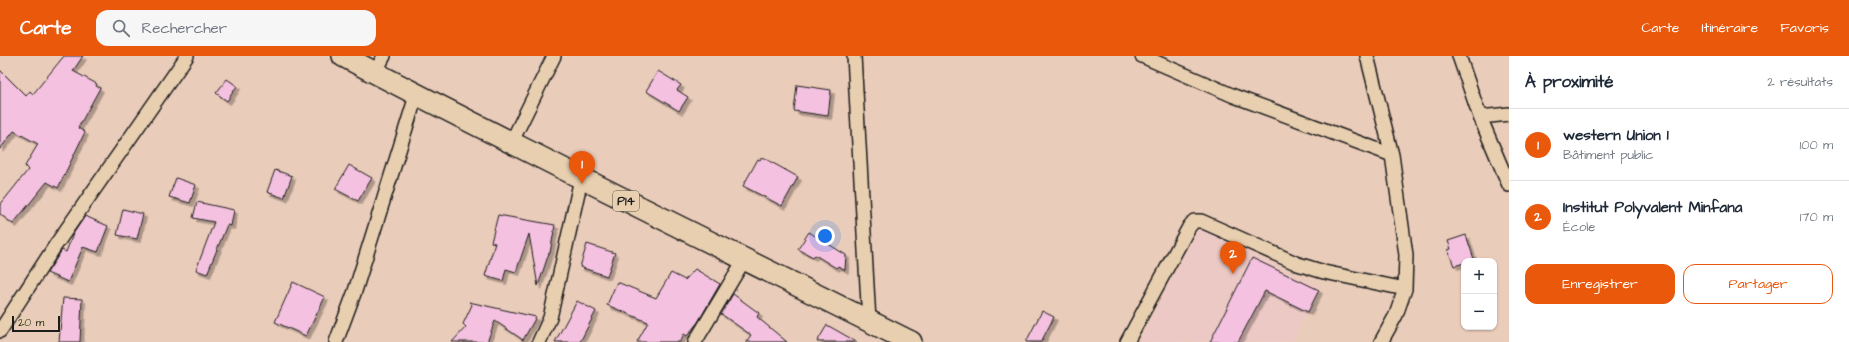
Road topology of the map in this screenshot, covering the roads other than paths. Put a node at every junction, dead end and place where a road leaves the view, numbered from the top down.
1 (187, 56) edge
2 (343, 56) edge
3 (554, 56) edge
4 (854, 56) edge
5 (1142, 56) edge
6 (1367, 56) edge
7 (1459, 56) edge
8 (380, 64) edge
9 (416, 96) junction
10 (1509, 114) edge
11 (1480, 117) junction
12 (512, 141) junction
13 (1392, 155) junction
14 (581, 179) junction
15 (1509, 185) edge
16 (744, 260) junction
17 (1405, 289) junction
18 (869, 321) junction
19 (0, 331) edge
20 (336, 342) edge
21 (539, 342) edge
22 (695, 342) edge
23 (911, 342) edge
24 (1127, 342) edge
25 (1382, 342) edge

1 - 19 street
2 - 8 main road, P14
3 - 12 street
4 - 18 street
5 - 13 street
6 - 13 street
7 - 11 street
8 - 9 main road, P14
9 - 12 main road, P14
9 - 20 street
10 - 11 street
11 - 15 street
12 - 14 main road, P14
13 - 17 street
14 - 16 main road, P14
14 - 21 street
16 - 18 main road, P14
16 - 22 street
17 - 24 street
17 - 25 street
18 - 23 main road, P14

